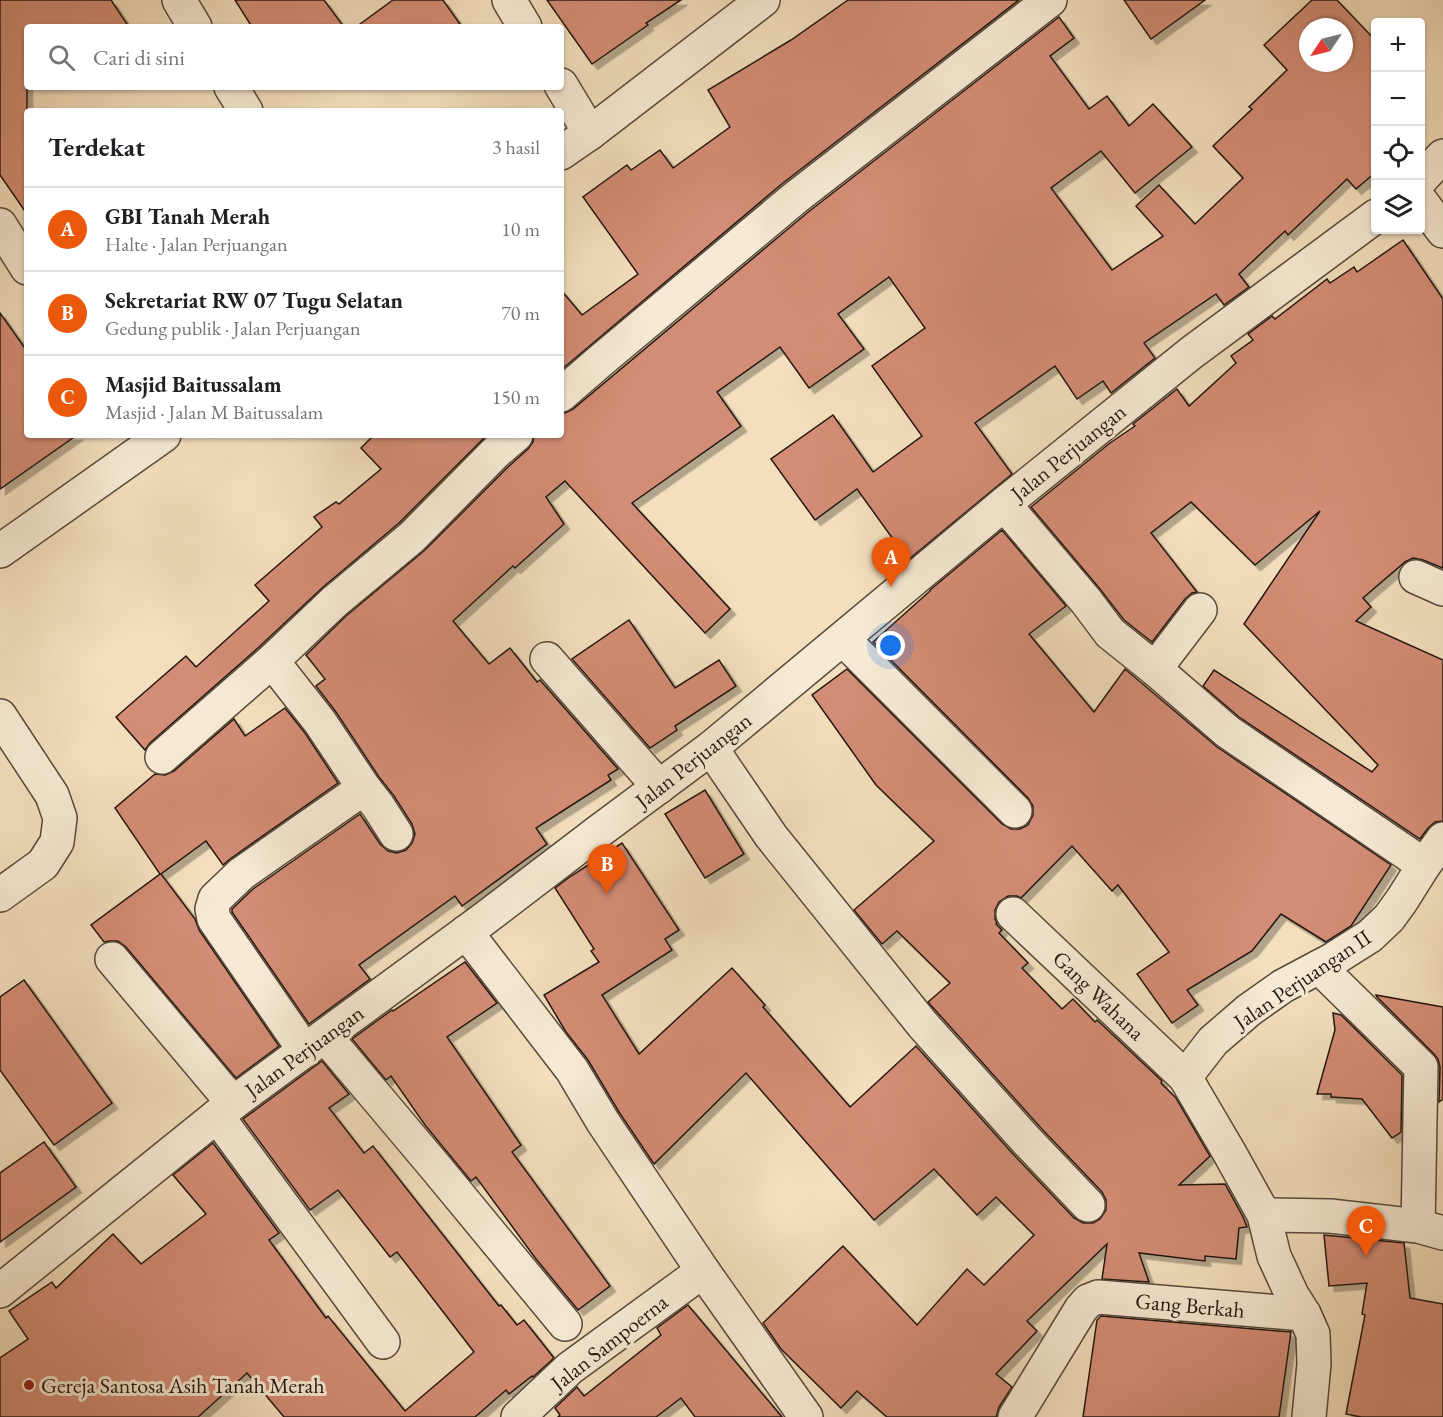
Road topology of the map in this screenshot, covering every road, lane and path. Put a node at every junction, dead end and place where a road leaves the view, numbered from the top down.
1 (179, 0) edge
2 (509, 0) edge
3 (763, 0) edge
4 (1050, 0) edge
5 (193, 24) edge
6 (523, 24) edge
7 (233, 90) edge
8 (564, 90) edge
9 (244, 108) edge
10 (590, 133) junction
11 (564, 151) edge
12 (1443, 156) edge
13 (1425, 175) edge
14 (1425, 207) edge
15 (1371, 220) edge
16 (0, 225) edge
17 (1443, 231) edge
18 (24, 263) edge
19 (564, 392) edge
20 (160, 438) edge
21 (512, 438) edge
22 (1004, 504) junction
23 (0, 551) edge
24 (1200, 610) dead end
25 (843, 639) junction
26 (546, 659) dead end
27 (273, 661) junction
28 (1155, 669) junction
29 (0, 716) edge
30 (711, 748) junction
31 (162, 757) dead end
32 (659, 787) junction
33 (364, 788) junction
34 (1015, 811) dead end
35 (396, 834) dead end
36 (1443, 839) edge
37 (1424, 865) junction
38 (0, 895) edge
39 (1013, 914) dead end
40 (466, 932) junction
41 (112, 959) dead end
42 (1319, 967) junction
43 (315, 1043) junction
44 (1185, 1077) junction
45 (225, 1109) junction
46 (1088, 1205) dead end
47 (1264, 1215) junction
48 (1430, 1230) edge
49 (703, 1271) junction
50 (0, 1291) edge
51 (1304, 1314) junction
52 (565, 1324) dead end
53 (384, 1342) dead end
54 (518, 1417) edge
55 (806, 1417) edge
56 (1015, 1417) edge
57 (1309, 1417) edge

1 - 5 street
2 - 6 street
3 - 10 street
4 - 19 street
7 - 9 street
8 - 10 street
10 - 11 street
12 - 13 street
14 - 17 street
15 - 22 street, Jalan Perjuangan
16 - 18 street
20 - 23 street
21 - 27 street
22 - 25 street, Jalan Perjuangan
22 - 28 street
24 - 28 street
25 - 30 street, Jalan Perjuangan
25 - 34 street
26 - 32 street
27 - 31 street
27 - 33 street
28 - 37 street
29 - 38 street
30 - 32 street, Jalan Perjuangan
30 - 46 street
32 - 40 street, Jalan Perjuangan
33 - 35 street
33 - 43 street
36 - 37 street, Jalan Perjuangan II
37 - 42 street, Jalan Perjuangan II
39 - 44 street, Gang Wahana
40 - 43 street, Jalan Perjuangan
40 - 49 street
41 - 45 street
42 - 44 street, Jalan Perjuangan II
42 - 48 street
43 - 45 street, Jalan Perjuangan
43 - 52 street
44 - 47 street
45 - 50 street, Jalan Perjuangan
45 - 53 street
47 - 48 street
47 - 51 street
49 - 54 street, Jalan Sampoerna
49 - 55 street
51 - 56 street, Gang Berkah
51 - 57 street

